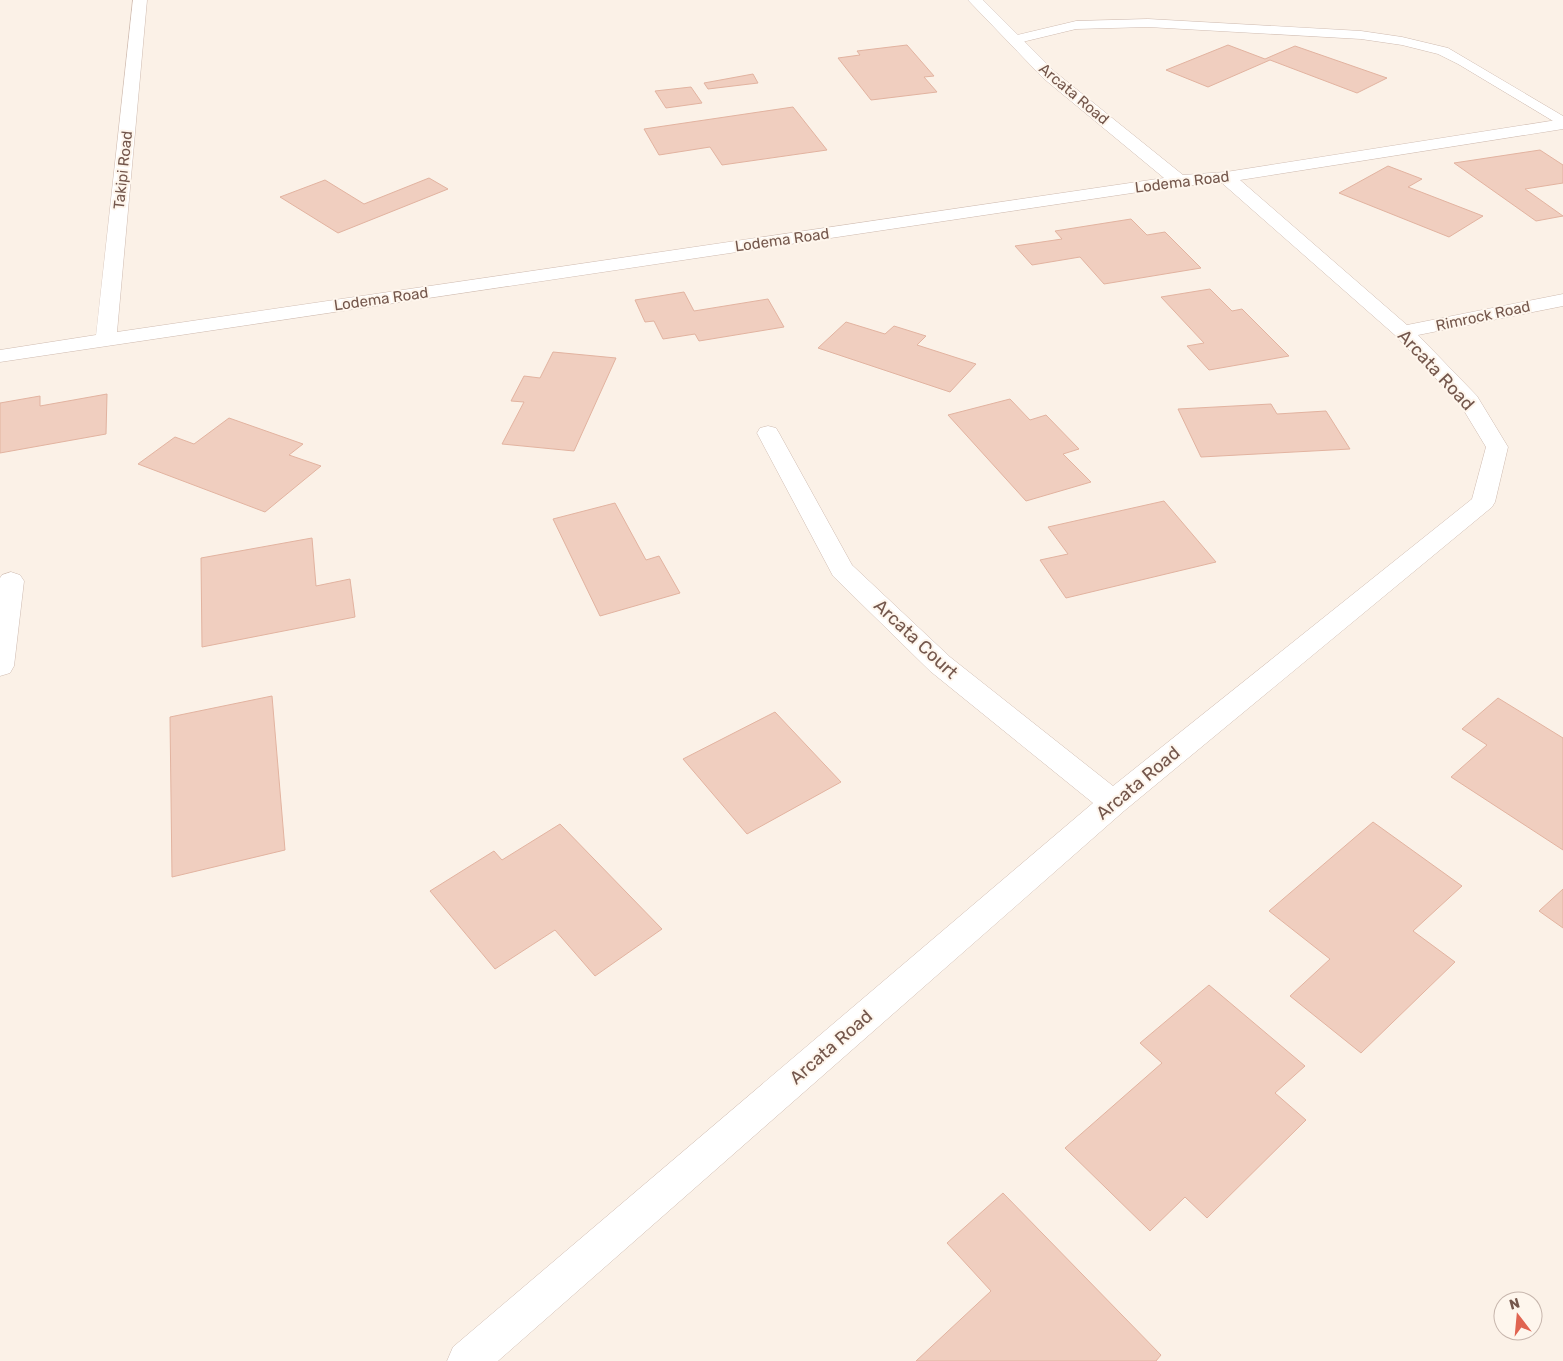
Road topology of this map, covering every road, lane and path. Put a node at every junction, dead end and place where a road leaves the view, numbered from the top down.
1 (140, 0) edge
2 (975, 0) edge
3 (1014, 40) junction
4 (1563, 123) edge
5 (1226, 177) junction
6 (1179, 181) junction
7 (1563, 300) edge
8 (1403, 332) junction
9 (106, 340) junction
10 (0, 356) edge
11 (768, 433) dead end
12 (11, 581) dead end
13 (0, 666) edge
14 (1113, 803) junction
15 (467, 1361) edge

1 - 9 street, Takipi Road
2 - 3 street, Arcata Road
3 - 4 lane
3 - 6 street, Arcata Road
4 - 5 street, Lodema Road
5 - 6 street, Lodema Road
5 - 8 street, Arcata Road
6 - 9 street, Lodema Road
7 - 8 street, Rimrock Road
8 - 14 street, Arcata Road
9 - 10 street, Lodema Road
11 - 14 street, Arcata Court
12 - 13 street
14 - 15 street, Arcata Road

